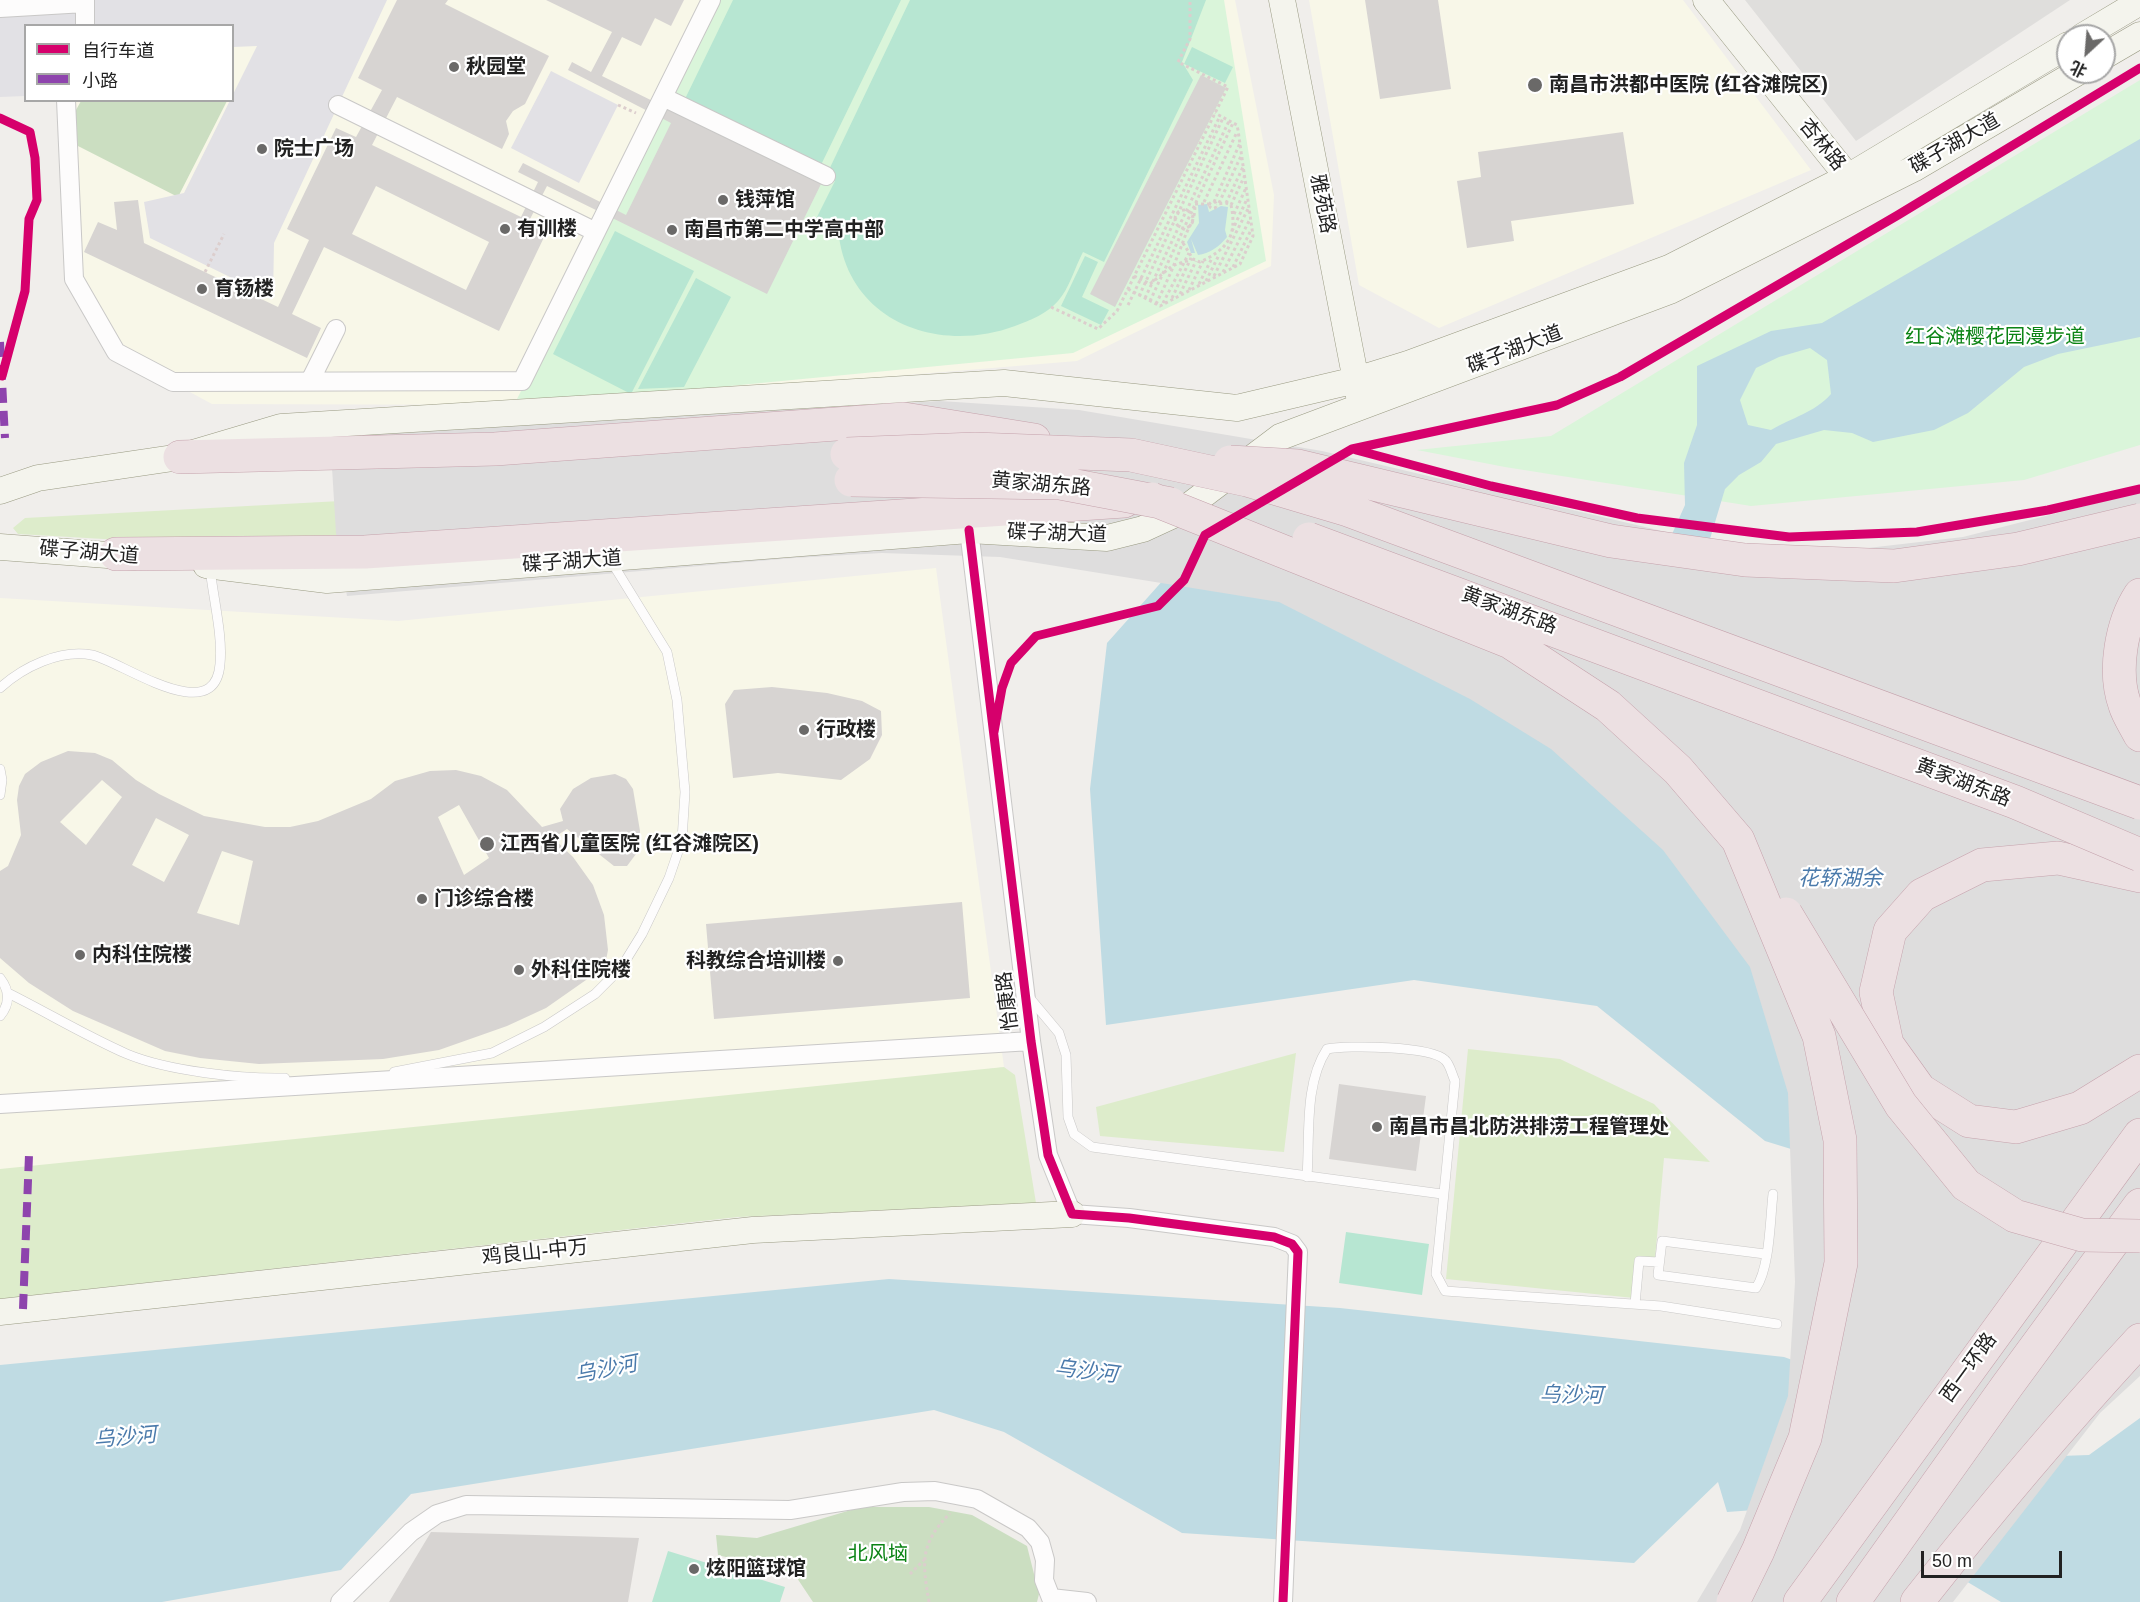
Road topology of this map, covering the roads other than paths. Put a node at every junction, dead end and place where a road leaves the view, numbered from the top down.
1 (711, 0) edge
2 (1282, 0) edge
3 (1706, 0) edge
4 (85, 2) edge
5 (2140, 2) edge
6 (0, 8) edge
7 (85, 24) edge
8 (2103, 24) edge
9 (2140, 35) edge
10 (2116, 49) edge
11 (2056, 52) edge
12 (2058, 84) edge
13 (663, 97) junction
14 (66, 102) edge
15 (338, 105) dead end
16 (826, 176) dead end
17 (1848, 177) junction
18 (596, 232) junction
19 (336, 329) dead end
20 (1356, 380) junction
21 (310, 381) junction
22 (1362, 408) junction
23 (1131, 455) junction
24 (180, 457) junction
25 (0, 491) edge
26 (1152, 499) junction
27 (2140, 520) edge
28 (969, 530) junction
29 (0, 547) edge
30 (116, 554) junction
31 (609, 559) junction
32 (210, 566) junction
33 (2140, 595) edge
34 (0, 688) edge
35 (2140, 735) edge
36 (0, 769) edge
37 (0, 795) edge
38 (2140, 803) edge
39 (1738, 840) junction
40 (2140, 855) edge
41 (2140, 876) edge
42 (0, 978) edge
43 (1025, 992) junction
44 (8, 993) junction
45 (0, 1016) edge
46 (1031, 1041) junction
47 (2140, 1071) edge
48 (0, 1104) edge
49 (2140, 1135) edge
50 (1307, 1177) junction
51 (1442, 1194) junction
52 (1773, 1194) dead end
53 (2140, 1205) edge
54 (1072, 1214) junction
55 (2140, 1236) edge
56 (1765, 1254) junction
57 (1659, 1262) junction
58 (1635, 1304) junction
59 (0, 1312) edge
60 (1777, 1324) dead end
61 (2140, 1340) edge
62 (2140, 1352) edge
63 (2077, 1408) junction
64 (1051, 1600) edge
65 (340, 1602) edge
66 (1087, 1602) edge
67 (1283, 1602) edge
68 (1733, 1602) edge
69 (1800, 1602) edge
70 (1853, 1602) edge
71 (1917, 1602) edge

1 - 13 street
2 - 20 main road, 雅苑路
3 - 17 main road, 杏林路
4 - 6 street
4 - 7 street
5 - 8 main road
9 - 10 main road
11 - 17 main road, 碟子湖大道
12 - 22 main road, 碟子湖大道
13 - 16 street
13 - 18 street
14 - 21 street
15 - 18 street
17 - 20 main road, 碟子湖大道
18 - 21 street
19 - 21 street
20 - 22 main road, 雅苑路
20 - 24 main road, 碟子湖大道
22 - 28 main road, 碟子湖大道
23 - 24 highway, bridge
23 - 26 highway, 黄家湖东路, bridge
23 - 27 highway, bridge
23 - 38 highway, 黄家湖东路, bridge
24 - 25 main road, 碟子湖大道
26 - 30 highway, bridge
26 - 39 highway, bridge
26 - 40 highway, 黄家湖东路, bridge
28 - 31 main road, 碟子湖大道
28 - 43 street, 怡康路
29 - 30 main road, 碟子湖大道
30 - 32 main road, 碟子湖大道
31 - 32 main road, 碟子湖大道
31 - 44 lane
32 - 34 lane
33 - 35 highway
36 - 37 lane
39 - 55 highway, bridge
39 - 68 highway, bridge
41 - 47 highway
42 - 44 lane
43 - 46 street, 怡康路
43 - 50 lane
44 - 45 lane
46 - 48 street
46 - 54 street, 怡康路
49 - 69 highway, 西一环路
50 - 51 lane
50 - 51 lane
51 - 58 lane
52 - 56 lane
53 - 70 highway, 西一环路
54 - 59 main road, 鸡良山-中万
54 - 67 street
56 - 57 lane
56 - 57 lane
57 - 58 lane
58 - 60 lane
61 - 63 highway
62 - 63 highway
63 - 71 highway
64 - 65 street
64 - 66 street

